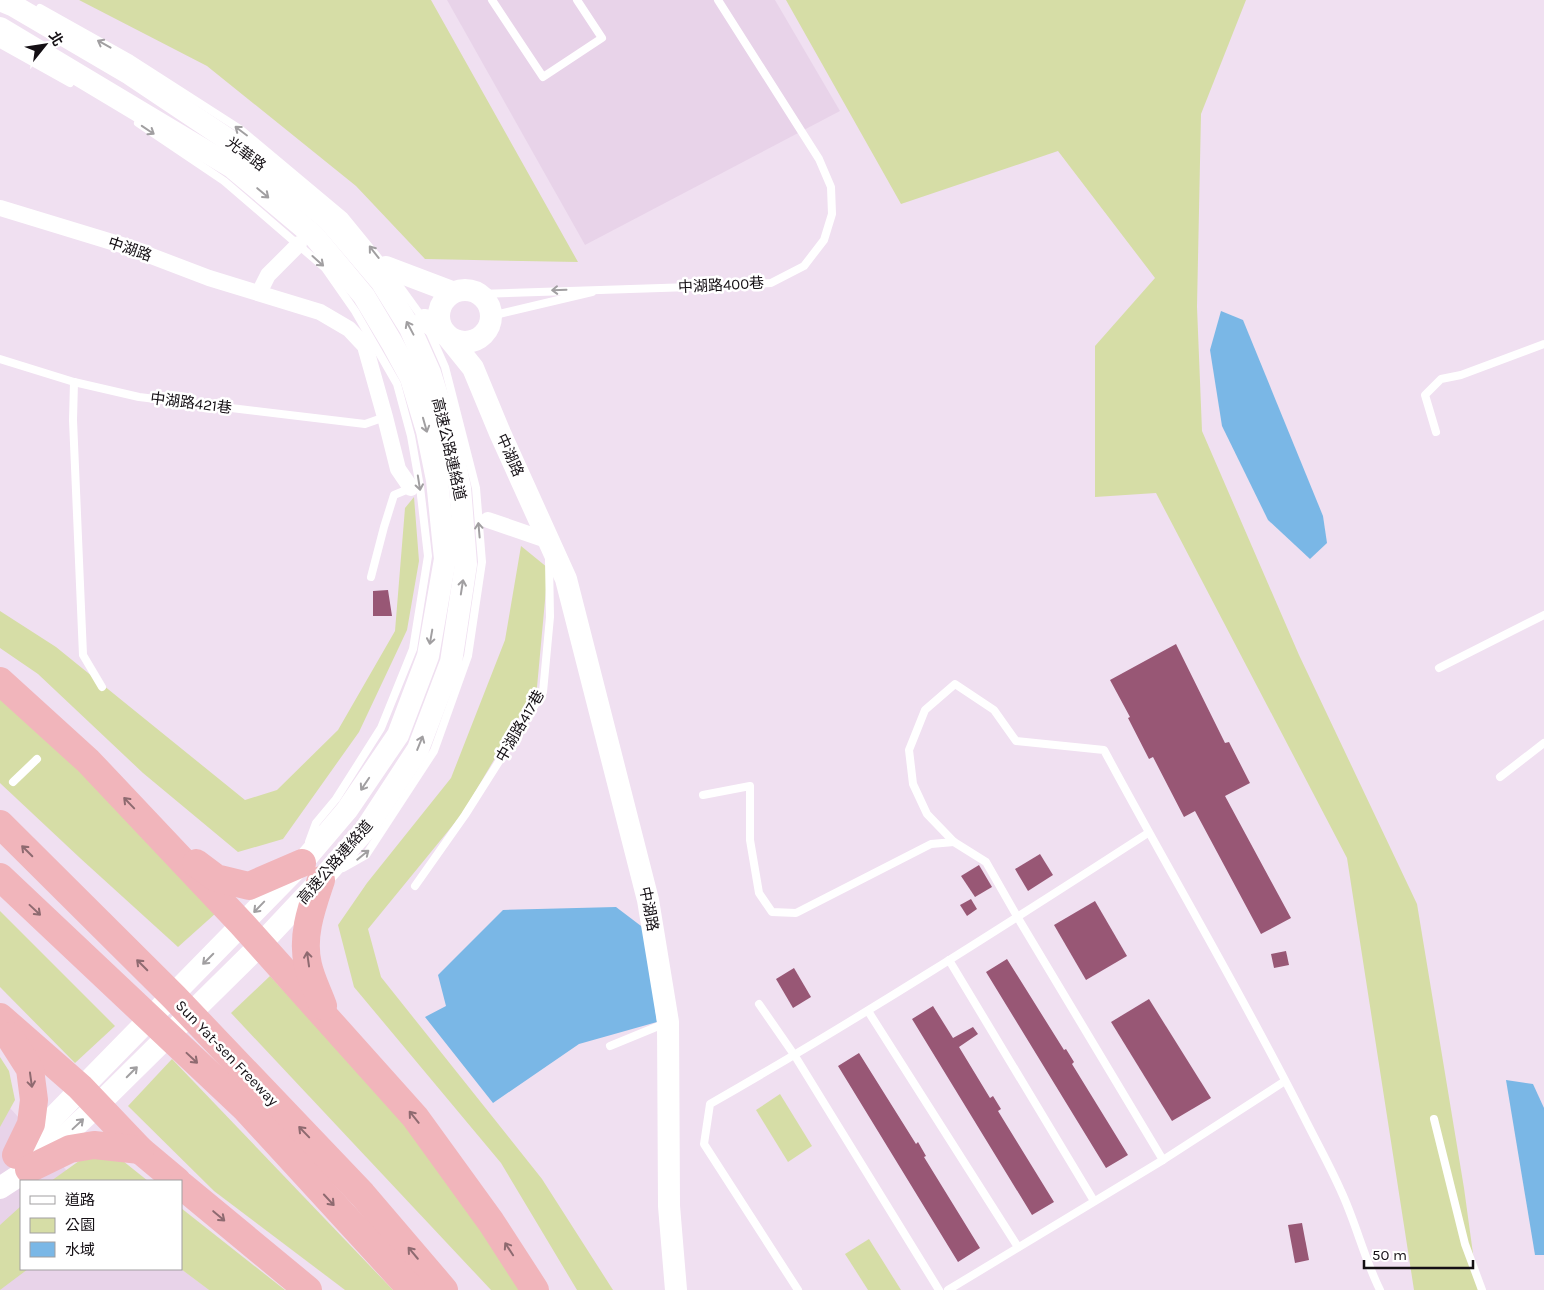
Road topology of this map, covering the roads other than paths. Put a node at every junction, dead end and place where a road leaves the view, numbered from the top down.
1 (0, 0) edge
2 (492, 0) edge
3 (577, 0) edge
4 (718, 0) edge
5 (34, 5) dead end
6 (0, 28) edge
7 (0, 44) edge
8 (76, 86) dead end
9 (134, 120) dead end
10 (0, 208) edge
11 (299, 244) junction
12 (386, 267) junction
13 (608, 288) junction
14 (452, 292) junction
15 (259, 293) junction
16 (479, 294) junction
17 (425, 320) junction
18 (489, 323) junction
19 (448, 336) junction
20 (1544, 344) edge
21 (0, 359) edge
22 (473, 368) junction
23 (421, 375) junction
24 (74, 382) junction
25 (385, 417) junction
26 (1436, 432) dead end
27 (411, 488) joint
28 (488, 520) dead end
29 (549, 541) junction
30 (372, 577) dead end
31 (1544, 615) edge
32 (1439, 668) dead end
33 (0, 682) edge
34 (102, 687) dead end
35 (1544, 743) edge
36 (37, 759) dead end
37 (1500, 778) dead end
38 (13, 782) dead end
39 (703, 795) dead end
40 (0, 824) edge
41 (1148, 833) junction
42 (162, 838) junction
43 (954, 842) junction
44 (312, 871) junction
45 (0, 877) edge
46 (414, 886) dead end
47 (1018, 918) junction
48 (242, 924) junction
49 (260, 945) junction
50 (949, 960) junction
51 (759, 1004) dead end
52 (868, 1011) junction
53 (0, 1017) edge
54 (329, 1021) junction
55 (0, 1022) edge
56 (668, 1022) junction
57 (610, 1046) dead end
58 (795, 1056) junction
59 (1285, 1081) junction
60 (89, 1097) junction
61 (1434, 1119) dead end
62 (140, 1150) junction
63 (1163, 1160) junction
64 (23, 1162) junction
65 (176, 1180) edge
66 (0, 1186) edge
67 (182, 1186) edge
68 (1094, 1202) junction
69 (1018, 1247) junction
70 (308, 1290) edge
71 (412, 1290) edge
72 (444, 1290) edge
73 (535, 1290) edge
74 (676, 1290) edge
75 (798, 1290) edge
76 (939, 1290) edge
77 (948, 1290) edge
78 (1380, 1290) edge
79 (1482, 1290) edge

23 -> 1 street, 光華路
2 - 3 lane
4 - 13 lane, 中湖路400巷
12 -> 5 lane, 光華路
6 -> 23 street, 光華路
7 - 8 lane
9 -> 11 lane
10 - 15 street, 中湖路
11 - 15 street
11 -> 23 lane
12 - 14 street
12 - 17 lane, 光華路
13 -> 16 lane, 中湖路400巷
13 - 18 lane, 中湖路400巷
14 - 16 street
14 - 19 street
15 - 25 street, 中湖路
16 - 18 street
17 - 19 street
17 - 23 lane, 光華路
18 - 19 street
18 - 22 street
19 - 22 street, 中湖路
20 - 26 lane
21 - 24 lane, 中湖路421巷
22 - 29 street, 中湖路
23 -> 44 lane
23 - 44 street, 高速公路連絡道
24 - 25 lane, 中湖路421巷
24 - 34 lane
25 - 27 street, 中湖路
27 - 30 lane
28 - 29 street
29 - 46 lane, 中湖路417巷
29 - 56 street, 中湖路
31 - 32 lane
42 -> 33 highway
35 - 37 lane
36 - 38 lane
39 - 43 lane
72 -> 40 highway, Sun Yat-sen Freeway
41 - 43 lane
41 - 47 lane
41 - 59 lane
42 - 44 highway
42 - 48 highway
43 - 47 lane
44 -> 48 street, 高速公路連絡道
44 - 49 street, 高速公路連絡道
54 -> 44 highway
45 -> 71 highway, Sun Yat-sen Freeway
47 - 50 lane
47 - 63 lane
48 - 49 highway
48 -> 60 street, 高速公路連絡道
49 - 54 highway
60 -> 49 street, 高速公路連絡道
50 - 52 lane
50 - 68 lane
51 - 58 lane
52 - 58 lane
52 - 69 lane
53 - 60 highway
73 -> 54 highway
55 -> 64 highway
56 - 57 lane
56 - 74 street, 中湖路
58 - 75 lane
58 - 76 lane
59 - 63 lane
59 - 78 lane
60 - 62 highway
60 - 64 street, 高速公路連絡道
61 - 79 lane
64 -> 62 highway
62 - 65 highway
63 - 68 lane
64 - 66 street, 高速公路連絡道
67 -> 70 highway
68 - 69 lane
69 - 77 lane

